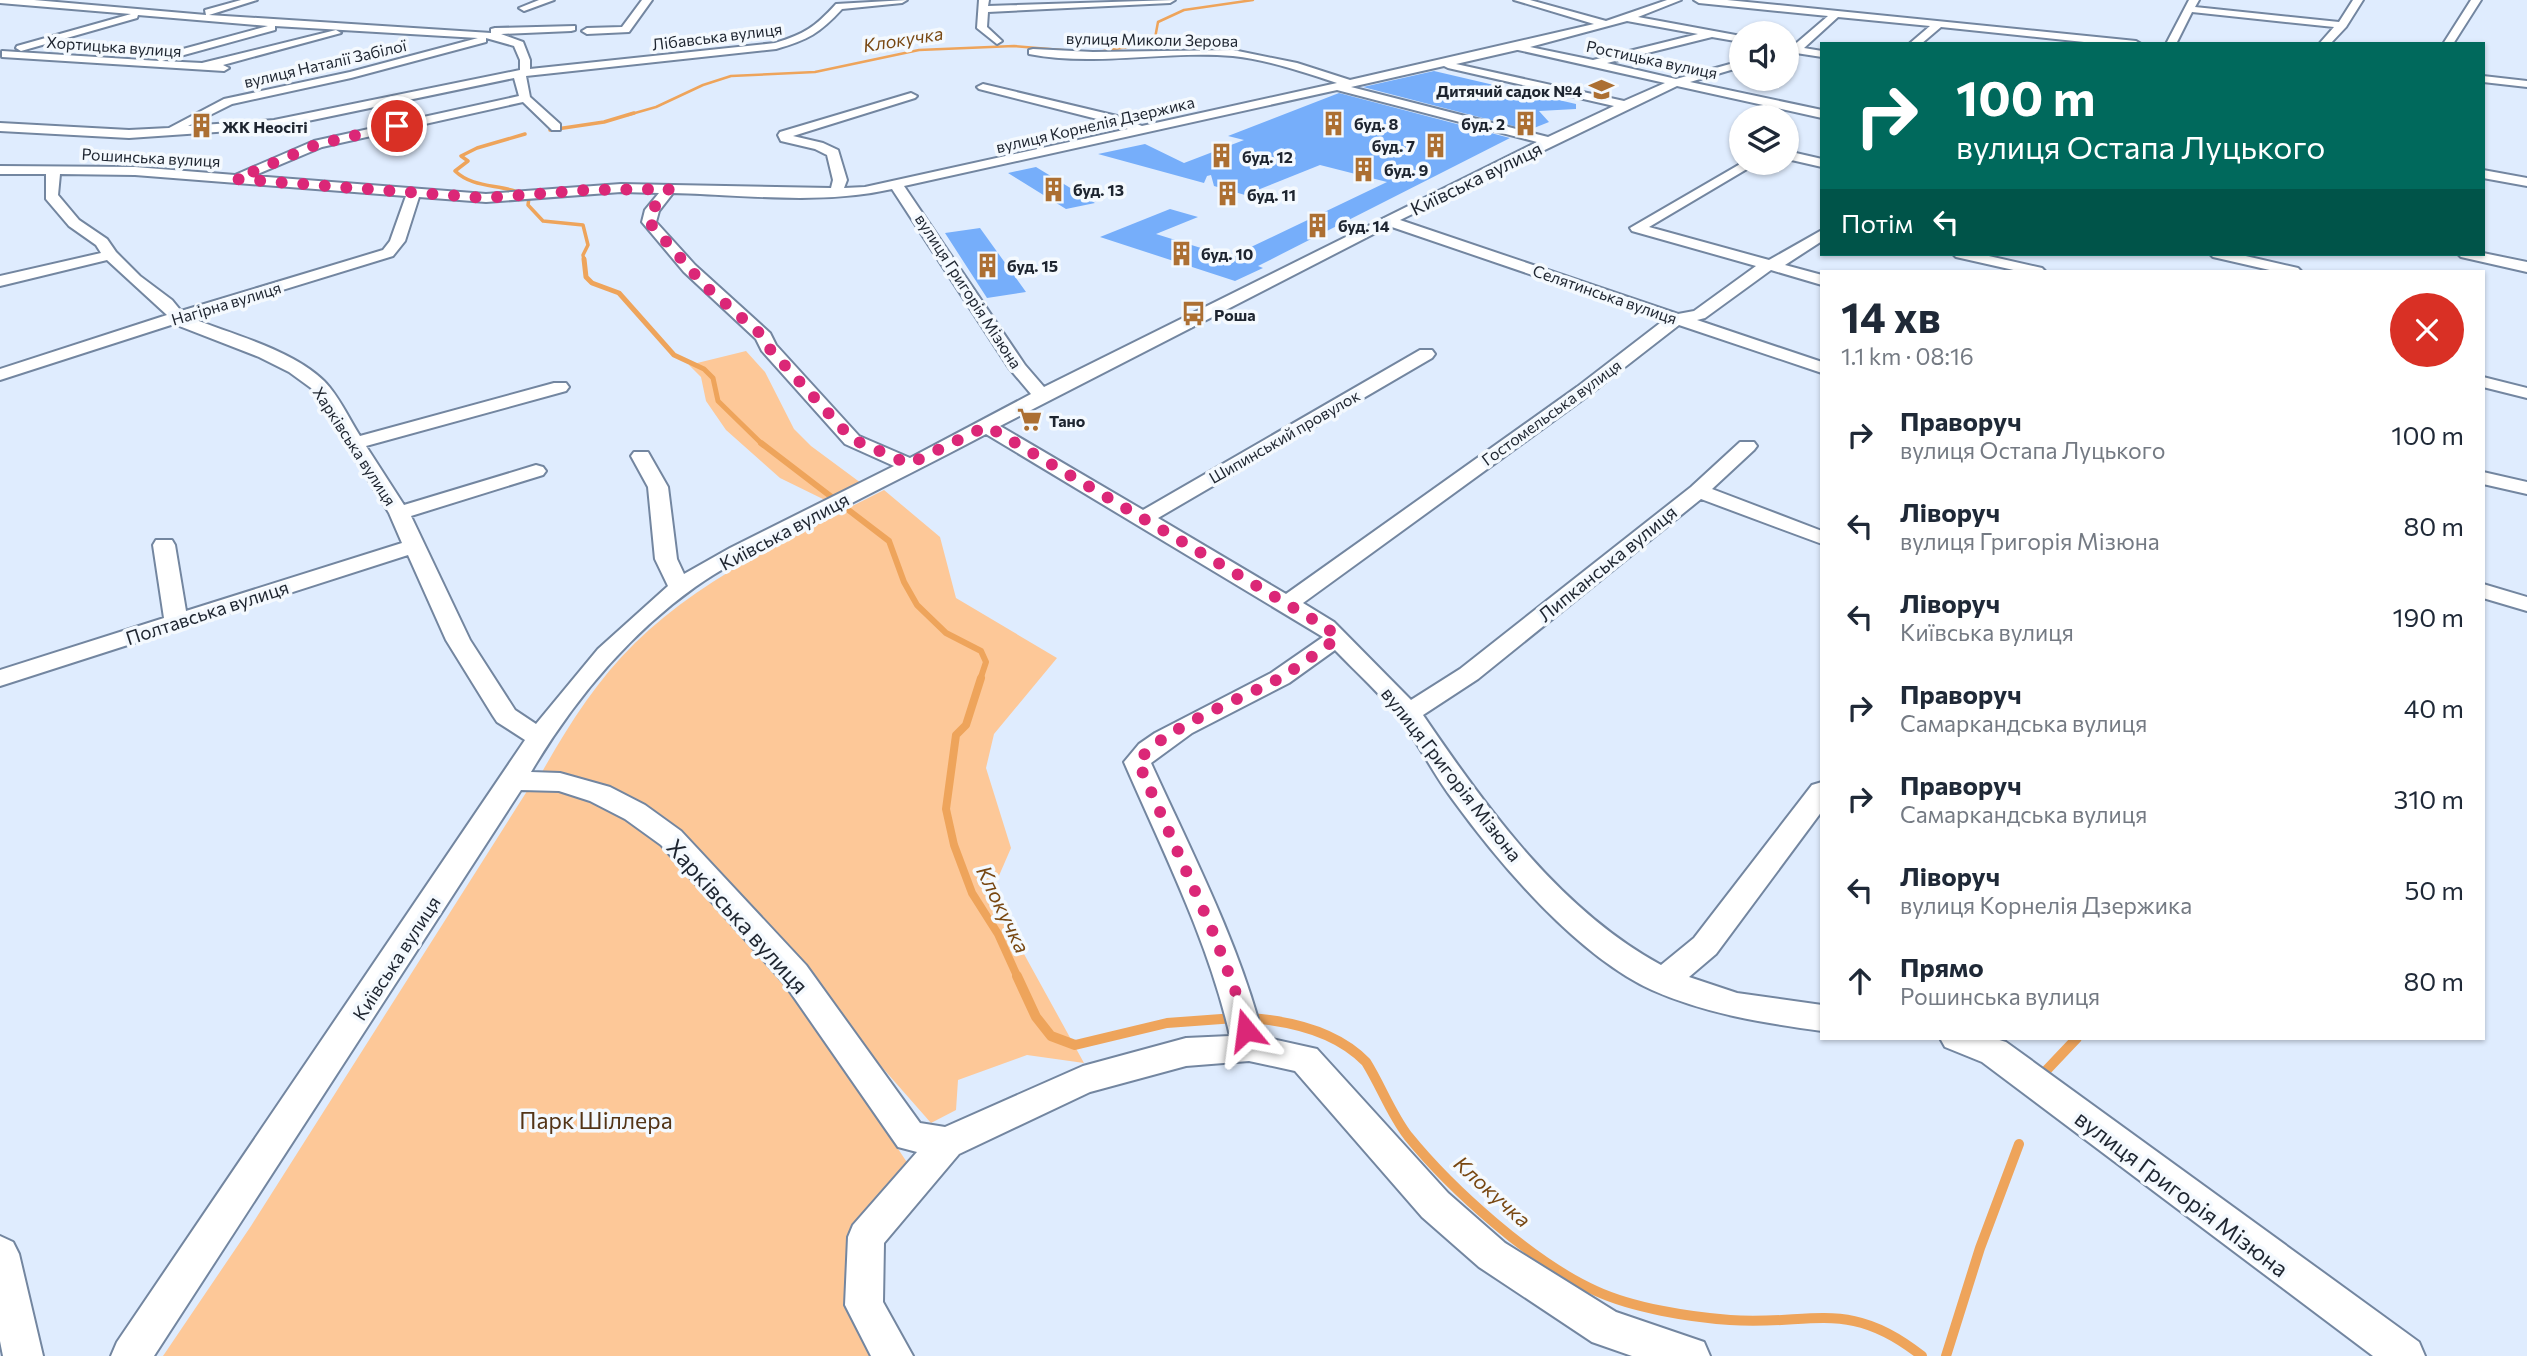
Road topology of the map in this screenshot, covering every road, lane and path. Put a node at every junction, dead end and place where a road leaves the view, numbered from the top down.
1 (0, 0) edge
2 (252, 0) edge
3 (550, 0) edge
4 (647, 0) edge
5 (902, 0) edge
6 (1170, 0) edge
7 (1519, 0) edge
8 (1675, 0) edge
9 (1699, 0) edge
10 (2358, 0) edge
11 (2476, 0) edge
12 (182, 3) dead end
13 (826, 3) dead end
14 (984, 4) edge
15 (2192, 5) edge
16 (838, 6) junction
17 (524, 8) dead end
18 (148, 12) junction
19 (1836, 14) junction
20 (190, 16) junction
21 (1627, 18) junction
22 (284, 23) junction
23 (1606, 24) junction
24 (1939, 24) junction
25 (472, 25) dead end
26 (2342, 25) junction
27 (357, 27) junction
28 (571, 28) dead end
29 (587, 31) dead end
30 (448, 32) junction
31 (1711, 34) junction
32 (498, 36) junction
33 (1729, 37) edge
34 (2048, 39) edge
35 (997, 41) dead end
36 (1799, 42) edge
37 (1916, 42) edge
38 (2101, 42) edge
39 (2172, 42) edge
40 (2326, 42) edge
41 (2449, 42) edge
42 (1517, 47) junction
43 (1799, 50) edge
44 (1033, 52) dead end
45 (1, 54) edge
46 (1820, 54) edge
47 (1440, 63) junction
48 (140, 64) junction
49 (1592, 64) junction
50 (199, 67) junction
51 (1729, 67) edge
52 (224, 68) dead end
53 (523, 73) junction
54 (2485, 79) edge
55 (1676, 82) junction
56 (2527, 84) edge
57 (1344, 85) junction
58 (983, 87) dead end
59 (911, 96) dead end
60 (525, 98) junction
61 (1626, 105) junction
62 (1820, 114) edge
63 (0, 127) edge
64 (556, 127) dead end
65 (1144, 131) junction
66 (165, 133) junction
67 (1550, 142) junction
68 (1799, 158) edge
69 (1820, 163) edge
70 (0, 170) edge
71 (55, 170) junction
72 (2485, 174) edge
73 (1730, 175) edge
74 (236, 179) junction
75 (2527, 181) edge
76 (897, 186) junction
77 (669, 189) junction
78 (415, 193) junction
79 (836, 193) junction
80 (510, 197) joint
81 (1389, 221) junction
82 (1820, 235) edge
83 (110, 255) junction
84 (1970, 256) edge
85 (2224, 256) edge
86 (2475, 256) edge
87 (1773, 265) junction
88 (2527, 267) edge
89 (2261, 268) edge
90 (2033, 270) edge
91 (2282, 270) edge
92 (1820, 279) edge
93 (0, 281) edge
94 (178, 317) junction
95 (1676, 319) junction
96 (1426, 354) dead end
97 (1820, 367) edge
98 (0, 375) edge
99 (2485, 382) edge
100 (561, 387) dead end
101 (2527, 393) edge
102 (1042, 395) junction
103 (987, 426) junction
104 (357, 443) junction
105 (1747, 446) dead end
106 (641, 456) dead end
107 (909, 464) junction
108 (536, 471) dead end
109 (2485, 478) edge
110 (2527, 488) edge
111 (1698, 491) junction
112 (399, 513) junction
113 (1142, 519) junction
114 (1820, 537) edge
115 (164, 545) dead end
116 (415, 546) junction
117 (680, 588) junction
118 (2485, 592) edge
119 (1287, 604) junction
120 (2527, 604) edge
121 (176, 622) junction
122 (1338, 638) junction
123 (0, 678) edge
124 (1409, 713) junction
125 (538, 737) junction
126 (513, 781) junction
127 (1820, 794) edge
128 (1663, 981) junction
129 (1820, 1018) edge
130 (1247, 1039) junction
131 (1967, 1040) edge
132 (947, 1143) junction
133 (0, 1254) edge
134 (23, 1356) edge
135 (131, 1356) edge
136 (893, 1356) edge
137 (1690, 1356) edge
138 (2405, 1356) edge

1 - 18 street
2 - 20 street
3 - 17 street
4 - 29 street
5 - 16 street
6 - 14 street
7 - 23 street
8 - 21 street, вулиця Корнелія Дзержика
9 - 19 street
10 - 26 street
11 - 41 street
12 - 18 street
13 - 16 street
14 - 35 street
15 - 26 street
15 - 39 street
16 - 53 street, Лібавська вулиця
18 - 20 street
18 - 45 street
19 - 24 street
19 - 36 street
20 - 22 street
21 - 23 street, вулиця Корнелія Дзержика
21 - 31 street
22 - 27 street
22 - 48 street
23 - 42 street, вулиця Корнелія Дзержика
24 - 34 street
24 - 37 street
25 - 30 street
26 - 40 street
27 - 30 street
27 - 50 street
28 - 30 street
30 - 32 street
31 - 33 street
31 - 49 street
32 - 53 street
32 - 66 street, вулиця Наталії Забілої
34 - 38 street
42 - 47 street, вулиця Корнелія Дзержика
42 - 49 street, Ростицька вулиця
43 - 46 street
44 - 57 street, вулиця Миколи Зерова
45 - 48 street, Хортицька вулиця
47 - 57 street, вулиця Корнелія Дзержика
47 - 61 street
48 - 50 street, Хортицька вулиця
49 - 55 street, Ростицька вулиця
50 - 52 street, Хортицька вулиця
51 - 55 street, Київська вулиця
53 - 60 street
53 - 66 street, Лібавська вулиця
54 - 56 street
55 - 61 street, Київська вулиця
55 - 62 street, Ростицька вулиця
57 - 65 street, вулиця Корнелія Дзержика
57 - 67 street, вулиця Миколи Зерова
58 - 65 street
59 - 79 street
60 - 64 street
60 - 74 street
61 - 67 street, Київська вулиця
63 - 66 street, Лібавська вулиця
65 - 76 street, вулиця Корнелія Дзержика
67 - 81 street, Київська вулиця
68 - 69 street
70 - 71 street, Рошинська вулиця
71 - 74 street, Рошинська вулиця
71 - 83 street, Харківська вулиця
72 - 75 street
73 - 87 street
74 - 78 street, Рошинська вулиця
76 - 79 street, вулиця Корнелія Дзержика
76 - 102 street, вулиця Григорія Мізюна
77 - 79 street, вулиця Корнелія Дзержика
77 - 80 street, вулиця Корнелія Дзержика
77 - 107 street
78 - 80 street, Рошинська вулиця
78 - 94 street, Нагірна вулиця
81 - 95 street, Селятинська вулиця
81 - 102 street, Київська вулиця
82 - 87 street, Гостомельська вулиця
83 - 93 street
83 - 94 street, Харківська вулиця
84 - 90 street
85 - 89 street
86 - 88 street
87 - 92 street
87 - 95 street, Гостомельська вулиця
89 - 91 street
94 - 98 street, Нагірна вулиця
94 - 104 street, Харківська вулиця
95 - 97 street, Селятинська вулиця
95 - 119 street, Гостомельська вулиця
96 - 113 street, Шипинський провулок
99 - 101 street
100 - 104 street
102 - 103 street, Київська вулиця
103 - 107 street, Київська вулиця
103 - 113 street, вулиця Григорія Мізюна
104 - 112 street, Харківська вулиця
105 - 111 street, Липканська вулиця
106 - 117 street
107 - 117 street, Київська вулиця
108 - 112 street
109 - 110 street
111 - 114 street
111 - 124 street, Липканська вулиця
112 - 116 street, Харківська вулиця
113 - 119 street, вулиця Григорія Мізюна
115 - 121 street
116 - 121 street, Полтавська вулиця
116 - 125 street, Харківська вулиця
117 - 125 street, Київська вулиця
118 - 120 street
119 - 122 street, вулиця Григорія Мізюна
121 - 123 street, Полтавська вулиця
122 - 124 street, вулиця Григорія Мізюна
122 - 130 street
124 - 128 street, вулиця Григорія Мізюна
125 - 126 street, Київська вулиця
126 - 132 street, Харківська вулиця
126 - 135 street, Київська вулиця
127 - 128 street
128 - 129 street, вулиця Григорія Мізюна
130 - 132 street
130 - 137 street
131 - 138 street, вулиця Григорія Мізюна
132 - 136 street
133 - 134 street

